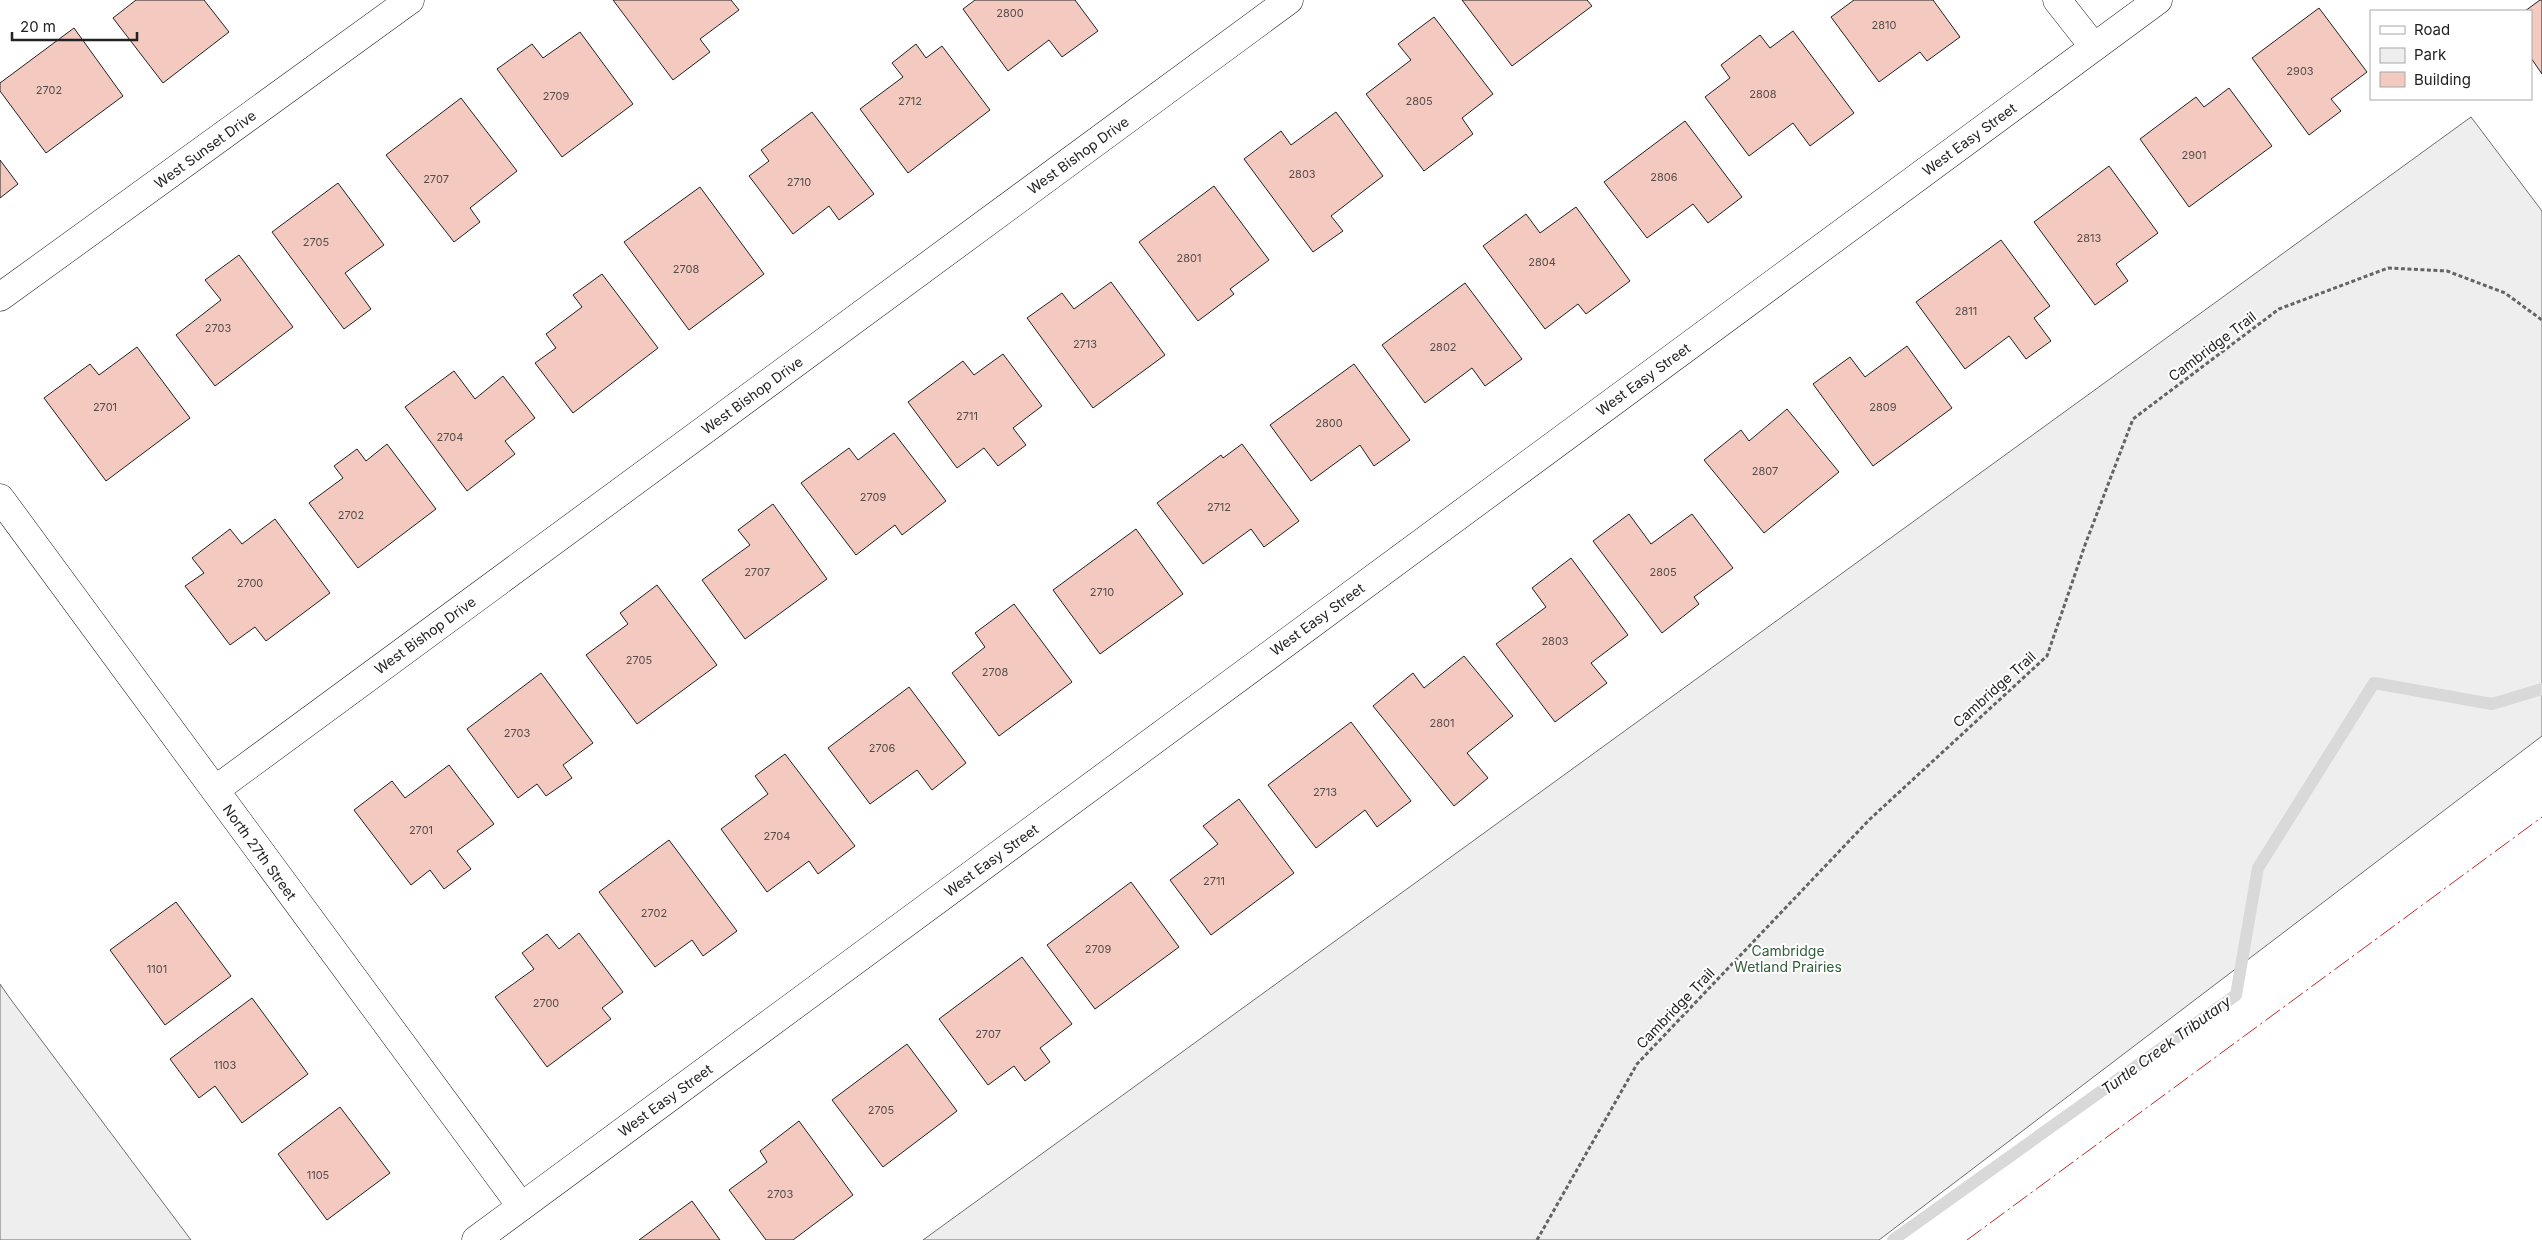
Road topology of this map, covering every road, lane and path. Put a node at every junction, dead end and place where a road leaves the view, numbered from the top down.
1 (410, 0) edge
2 (1288, 0) edge
3 (2057, 0) edge
4 (2158, 0) edge
5 (2094, 47) junction
6 (0, 297) edge
7 (2542, 320) edge
8 (0, 498) edge
9 (215, 790) junction
10 (521, 1206) junction
11 (476, 1240) edge
12 (1538, 1240) edge

1 - 6 street, West Sunset Drive
2 - 9 street, West Bishop Drive
3 - 5 street
4 - 5 street, West Easy Street
5 - 10 street, West Easy Street
7 - 12 path, Cambridge Trail
8 - 9 street, North 27th Street
9 - 10 street, North 27th Street
10 - 11 street, West Easy Street

